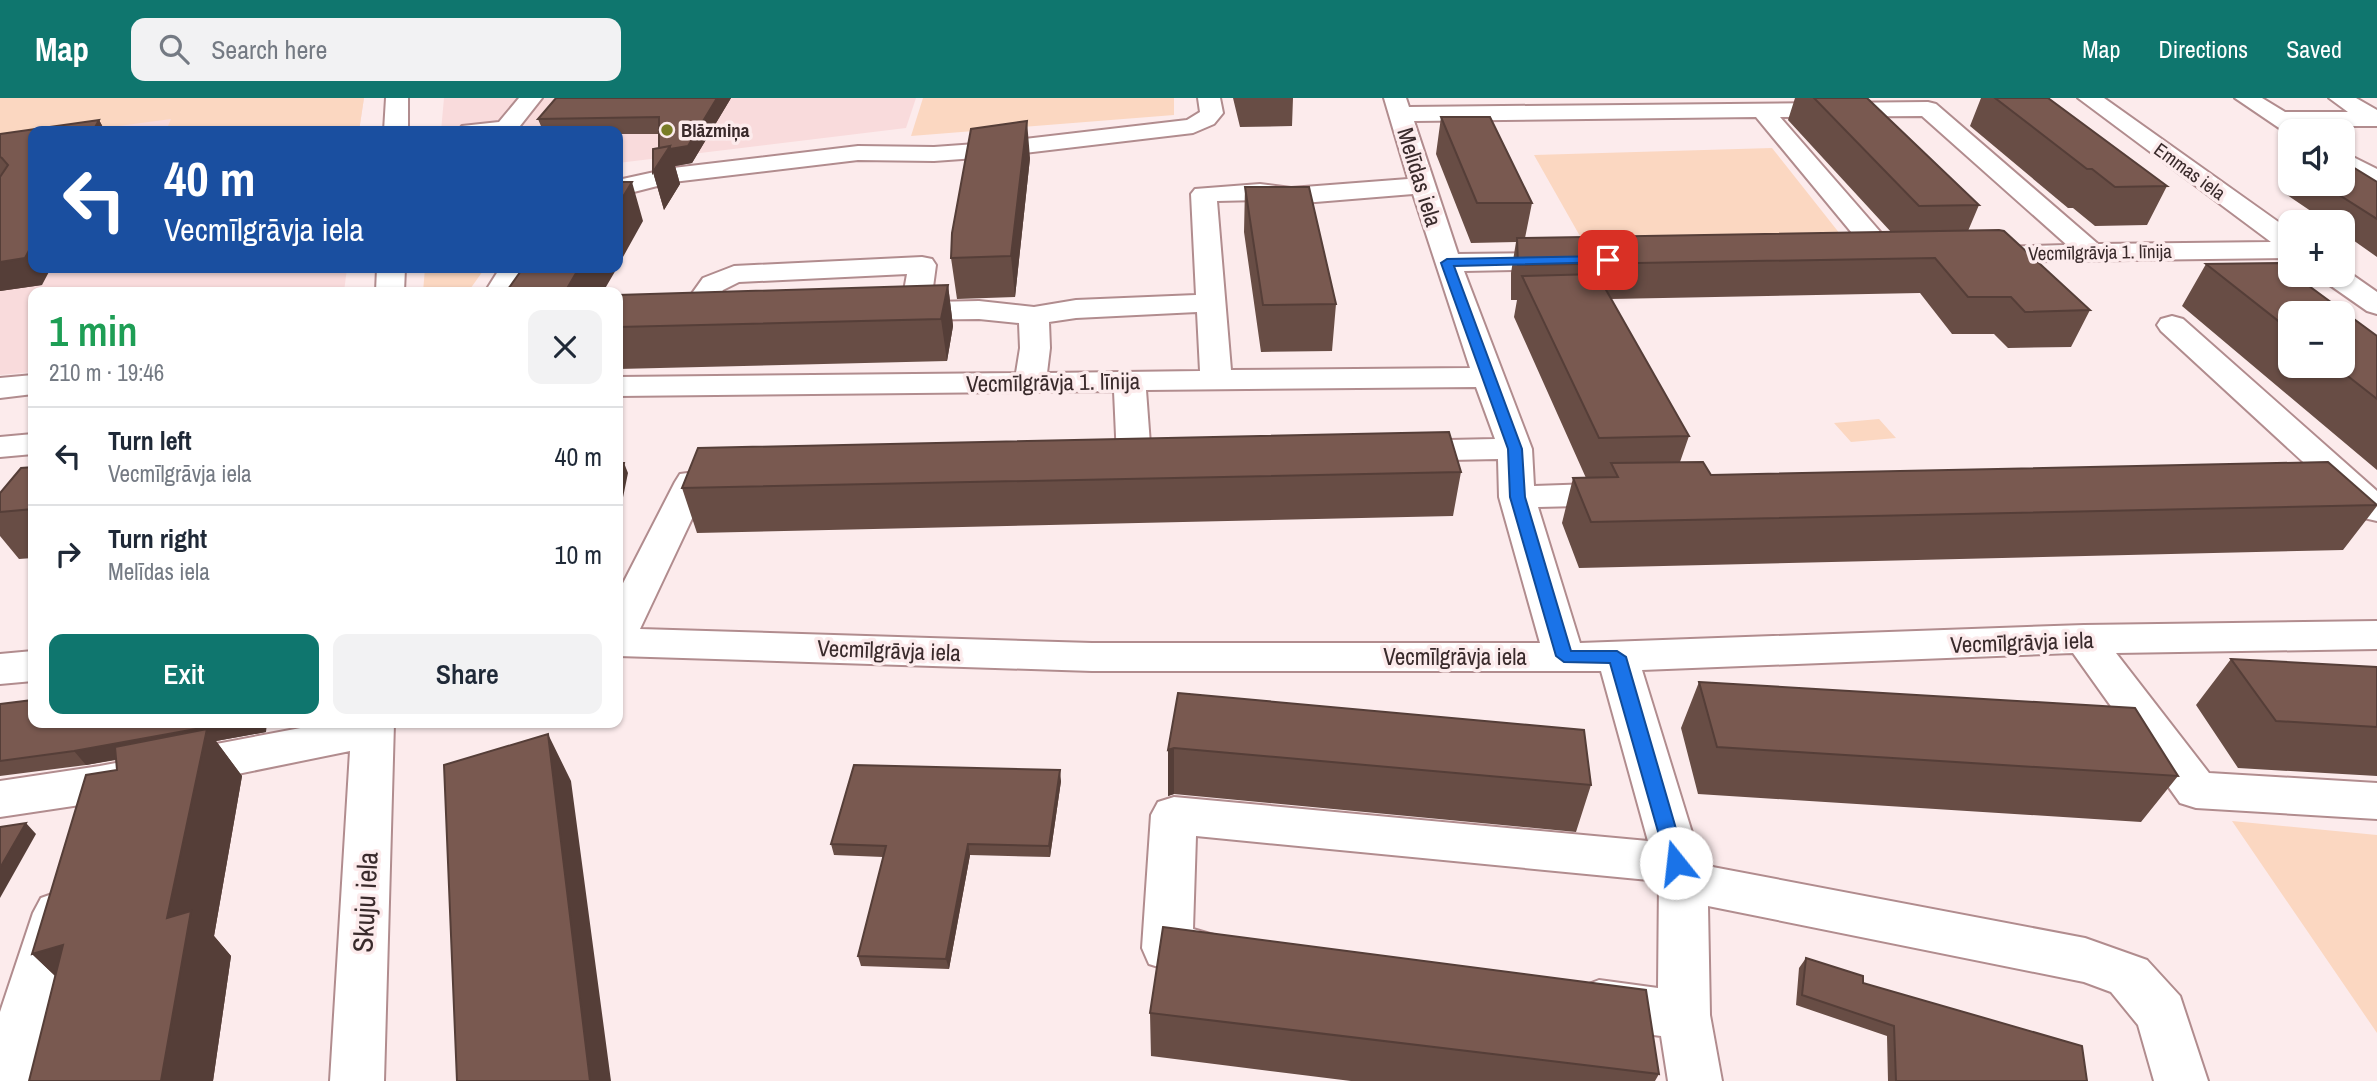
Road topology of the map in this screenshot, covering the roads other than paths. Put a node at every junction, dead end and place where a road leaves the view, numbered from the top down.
1 (397, 98) edge
2 (531, 98) edge
3 (1209, 98) edge
4 (2089, 98) edge
5 (2246, 98) edge
6 (2340, 98) edge
7 (1875, 103) edge
8 (1932, 103) edge
9 (1398, 106) edge
10 (1762, 110) junction
11 (2279, 119) edge
12 (2355, 119) edge
13 (396, 126) edge
14 (508, 126) edge
15 (2355, 166) edge
16 (2377, 180) edge
17 (1421, 186) junction
18 (623, 187) edge
19 (2278, 237) edge
20 (2278, 247) edge
21 (2091, 252) junction
22 (1955, 254) edge
23 (1859, 256) edge
24 (1595, 260) edge
25 (1447, 263) junction
26 (2351, 287) edge
27 (1212, 303) junction
28 (2377, 305) edge
29 (915, 310) junction
30 (873, 311) edge
31 (749, 312) edge
32 (1034, 316) junction
33 (2172, 325) dead end
34 (1489, 377) junction
35 (1216, 380) junction
36 (1129, 381) junction
37 (1030, 382) junction
38 (623, 387) edge
39 (28, 444) edge
40 (0, 447) edge
41 (1515, 449) junction
42 (1368, 452) edge
43 (1134, 458) edge
44 (758, 476) edge
45 (2340, 478) junction
46 (2298, 480) edge
47 (1657, 494) edge
48 (1517, 497) junction
49 (2377, 510) edge
50 (623, 622) edge
51 (2377, 635) edge
52 (2084, 639) junction
53 (623, 642) edge
54 (1564, 656) junction
55 (1617, 657) junction
56 (28, 666) edge
57 (0, 669) edge
58 (364, 728) edge
59 (373, 728) edge
60 (0, 799) edge
61 (2377, 801) edge
62 (1680, 872) junction
63 (70, 876) edge
64 (1235, 957) edge
65 (1562, 999) edge
66 (1684, 1014) junction
67 (11, 1030) edge
68 (4, 1081) edge
69 (357, 1081) edge
70 (1695, 1081) edge
71 (2181, 1081) edge

1 - 13 street
2 - 14 street
3 - 18 street
4 - 19 street, Emmas iela
5 - 11 street
6 - 12 street
7 - 8 street
7 - 10 street
8 - 21 street
9 - 10 street
9 - 17 street, Melīdas iela
10 - 23 street
15 - 16 street
17 - 25 street, Melīdas iela
17 - 27 street
20 - 21 street, Vecmīlgrāvja 1. līnija
21 - 22 street, Vecmīlgrāvja 1. līnija
24 - 25 street
25 - 34 street, Melīdas iela
26 - 28 street
27 - 32 street
27 - 35 street
29 - 30 street
29 - 31 street
29 - 32 street
32 - 37 street
33 - 45 street
34 - 35 street, Vecmīlgrāvja 1. līnija
34 - 41 street, Melīdas iela
35 - 36 street, Vecmīlgrāvja 1. līnija
36 - 37 street, Vecmīlgrāvja 1. līnija
36 - 43 street
37 - 38 street, Vecmīlgrāvja 1. līnija
39 - 40 street
41 - 42 street
41 - 48 street, Melīdas iela
44 - 50 street
45 - 46 street
45 - 49 street
47 - 48 street
48 - 54 street, Melīdas iela
51 - 52 street, Vecmīlgrāvja iela
52 - 55 street, Vecmīlgrāvja iela
52 - 61 street
53 - 54 street, Vecmīlgrāvja iela
54 - 55 street, Vecmīlgrāvja iela
55 - 62 street
56 - 57 street
58 - 60 street
59 - 69 street, Skuju iela
62 - 64 street
62 - 66 street
62 - 71 street
63 - 67 street
65 - 66 street
66 - 70 street
67 - 68 street

